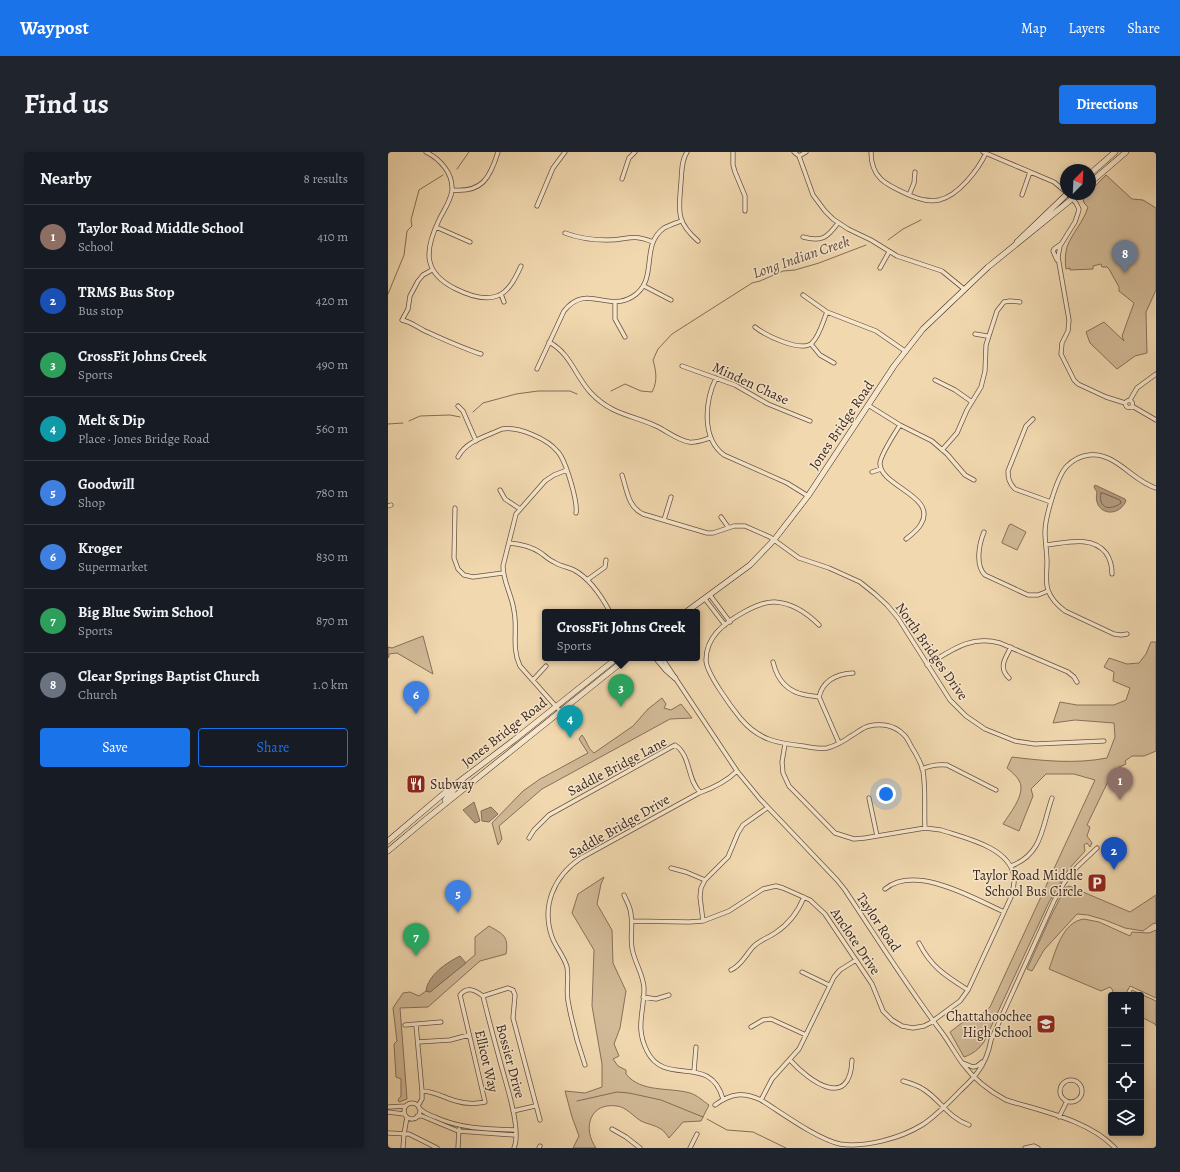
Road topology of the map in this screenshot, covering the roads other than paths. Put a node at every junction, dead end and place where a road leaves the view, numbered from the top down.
1 (426, 152) edge
2 (498, 152) edge
3 (565, 152) edge
4 (635, 152) edge
5 (680, 152) edge
6 (733, 152) edge
7 (794, 152) edge
8 (806, 152) edge
9 (871, 152) edge
10 (1115, 152) edge
11 (1126, 152) edge
12 (686, 153) edge
13 (985, 153) edge
14 (800, 156) junction
15 (1096, 169) edge
16 (916, 172) dead end
17 (1030, 172) junction
18 (1096, 178) edge
19 (622, 179) dead end
20 (481, 185) junction
21 (1060, 187) edge
22 (452, 190) junction
23 (484, 190) dead end
24 (909, 195) junction
25 (1022, 195) dead end
26 (1060, 200) edge
27 (1072, 200) edge
28 (1074, 200) edge
29 (537, 206) dead end
30 (745, 211) dead end
31 (681, 221) junction
32 (838, 223) junction
33 (436, 227) junction
34 (565, 233) dead end
35 (803, 237) dead end
36 (698, 241) dead end
37 (470, 242) dead end
38 (653, 242) junction
39 (1012, 247) junction
40 (889, 252) junction
41 (521, 266) dead end
42 (880, 268) dead end
43 (432, 270) junction
44 (644, 286) junction
45 (964, 289) junction
46 (501, 294) junction
47 (803, 295) dead end
48 (671, 300) dead end
49 (504, 302) dead end
50 (615, 302) junction
51 (1020, 302) dead end
52 (827, 312) junction
53 (755, 327) dead end
54 (975, 334) dead end
55 (988, 336) junction
56 (625, 337) dead end
57 (549, 342) junction
58 (811, 344) junction
59 (905, 351) junction
60 (482, 354) dead end
61 (834, 363) dead end
62 (682, 366) dead end
63 (537, 369) dead end
64 (1156, 374) edge
65 (716, 378) junction
66 (935, 380) dead end
67 (1130, 400) junction
68 (972, 402) junction
69 (1125, 403) junction
70 (868, 405) junction
71 (458, 406) dead end
72 (1132, 406) junction
73 (1033, 418) dead end
74 (1156, 420) edge
75 (810, 421) dead end
76 (900, 424) junction
77 (710, 438) junction
78 (476, 441) junction
79 (942, 450) junction
80 (458, 457) dead end
81 (881, 469) junction
82 (567, 470) junction
83 (872, 472) dead end
84 (622, 476) dead end
85 (974, 480) dead end
86 (1156, 488) edge
87 (500, 490) dead end
88 (808, 496) junction
89 (671, 497) dead end
90 (1051, 502) junction
91 (455, 508) dead end
92 (520, 509) junction
93 (576, 513) dead end
94 (721, 517) dead end
95 (664, 520) junction
96 (728, 527) junction
97 (984, 532) dead end
98 (906, 539) dead end
99 (774, 540) junction
100 (509, 543) junction
101 (1046, 545) junction
102 (606, 560) dead end
103 (503, 573) junction
104 (1112, 574) dead end
105 (587, 580) junction
106 (1048, 591) junction
107 (710, 595) junction
108 (705, 598) junction
109 (609, 609) edge
110 (690, 609) edge
111 (730, 622) junction
112 (725, 625) junction
113 (819, 625) dead end
114 (1128, 634) dead end
115 (1011, 647) junction
116 (613, 661) edge
117 (623, 661) edge
118 (627, 661) edge
119 (658, 661) edge
120 (664, 661) edge
121 (773, 662) dead end
122 (927, 665) junction
123 (546, 666) dead end
124 (608, 673) junction
125 (853, 673) dead end
126 (675, 678) junction
127 (1009, 678) dead end
128 (533, 680) junction
129 (1077, 682) dead end
130 (819, 697) junction
131 (556, 706) junction
132 (560, 711) junction
133 (1104, 741) dead end
134 (839, 743) junction
135 (785, 744) junction
136 (922, 769) junction
137 (737, 771) junction
138 (460, 781) junction
139 (996, 790) dead end
140 (700, 792) junction
141 (869, 798) dead end
142 (1052, 798) dead end
143 (767, 808) junction
144 (420, 814) junction
145 (425, 820) junction
146 (925, 828) junction
147 (877, 836) junction
148 (529, 838) dead end
149 (388, 841) edge
150 (397, 843) junction
151 (1098, 848) dead end
152 (388, 851) edge
153 (1011, 866) junction
154 (671, 868) dead end
155 (705, 880) junction
156 (885, 889) dead end
157 (624, 895) dead end
158 (804, 897) junction
159 (1004, 912) junction
160 (632, 921) junction
161 (704, 921) junction
162 (919, 943) dead end
163 (856, 960) junction
164 (731, 970) dead end
165 (802, 972) dead end
166 (829, 985) junction
167 (968, 990) junction
168 (669, 995) dead end
169 (483, 996) junction
170 (643, 997) junction
171 (932, 1021) junction
172 (440, 1022) dead end
173 (416, 1025) junction
174 (405, 1026) dead end
175 (751, 1027) dead end
176 (469, 1035) junction
177 (806, 1035) junction
178 (418, 1042) junction
179 (696, 1047) dead end
180 (790, 1060) junction
181 (852, 1060) dead end
182 (985, 1060) junction
183 (962, 1063) junction
184 (585, 1066) dead end
185 (694, 1071) junction
186 (974, 1077) junction
187 (903, 1081) dead end
188 (422, 1091) junction
189 (723, 1098) junction
190 (761, 1100) junction
191 (1067, 1101) junction
192 (715, 1105) dead end
193 (406, 1106) junction
194 (536, 1106) junction
195 (418, 1107) junction
196 (388, 1108) edge
197 (943, 1108) junction
198 (513, 1111) junction
199 (388, 1112) edge
200 (406, 1115) junction
201 (417, 1116) junction
202 (1059, 1117) junction
203 (540, 1120) dead end
204 (460, 1126) junction
205 (969, 1126) dead end
206 (612, 1129) dead end
207 (515, 1130) junction
208 (458, 1131) junction
209 (388, 1133) edge
210 (404, 1134) junction
211 (697, 1134) dead end
212 (515, 1135) junction
213 (873, 1146) edge
214 (403, 1148) edge
215 (437, 1148) edge
216 (458, 1148) edge
217 (514, 1148) edge
218 (640, 1148) edge
219 (690, 1148) edge
220 (1025, 1148) edge
221 (1038, 1148) edge
222 (1114, 1148) edge

1 - 22 street
2 - 20 street
3 - 29 street
4 - 19 street
5 - 12 street
6 - 30 street
7 - 14 street
8 - 14 street
9 - 24 street
10 - 15 main road
11 - 18 main road
12 - 31 street
13 - 17 street
13 - 24 street
14 - 32 street
16 - 24 street
17 - 21 street
17 - 25 street
20 - 22 street
20 - 23 street
22 - 33 street
26 - 39 main road, Jones Bridge Road
27 - 39 main road, Jones Bridge Road
28 - 69 street
31 - 36 street
31 - 38 street
32 - 35 street
32 - 40 street
33 - 37 street
33 - 43 street
34 - 38 street
38 - 44 street
39 - 45 main road, Jones Bridge Road
40 - 42 street
40 - 45 street
41 - 46 street
43 - 46 street
43 - 60 street
44 - 48 street
44 - 50 street
45 - 59 main road, Jones Bridge Road
46 - 49 street
47 - 52 street
50 - 56 street
50 - 57 street
51 - 55 street
52 - 58 street
52 - 59 street
53 - 58 street
54 - 55 street
55 - 68 street
57 - 63 street
57 - 77 street
58 - 61 street
59 - 70 main road, Jones Bridge Road
62 - 65 street, Minden Chase
64 - 67 street
65 - 75 street, Minden Chase
65 - 77 street
66 - 68 street
67 - 69 street
67 - 72 street
68 - 79 street
69 - 72 street
70 - 76 street
70 - 88 main road, Jones Bridge Road
71 - 78 street
72 - 74 street
73 - 90 street
76 - 79 street
76 - 81 street
77 - 88 street
78 - 80 street
78 - 82 street
79 - 85 street
81 - 83 street
81 - 98 street
82 - 92 street
82 - 93 street
84 - 95 street, North Bridges Drive
86 - 90 street
87 - 92 street
88 - 99 main road, Jones Bridge Road
89 - 95 street
90 - 101 street
91 - 103 street
92 - 100 street
94 - 96 street
95 - 96 street, North Bridges Drive
96 - 99 street, North Bridges Drive
97 - 106 street
99 - 107 main road, Jones Bridge Road
99 - 122 street, North Bridges Drive
100 - 103 street
100 - 105 street
101 - 104 street
101 - 106 street
102 - 105 street
103 - 128 street
105 - 109 street
106 - 114 street
107 - 108 main road, Jones Bridge Road
107 - 111 street
108 - 110 main road, Jones Bridge Road
108 - 112 street
111 - 112 street
111 - 113 street
112 - 135 street
115 - 122 street
115 - 127 street
115 - 129 street
116 - 131 main road, Jones Bridge Road
117 - 124 main road, Jones Bridge Road
118 - 124 main road
119 - 126 main road
120 - 126 street, Taylor Road
121 - 130 street
122 - 133 street, North Bridges Drive
123 - 128 street
124 - 132 main road, Jones Bridge Road
125 - 130 street
126 - 137 street, Taylor Road
128 - 131 street
130 - 134 street
131 - 132 street
131 - 138 main road, Jones Bridge Road
132 - 145 main road, Jones Bridge Road
134 - 135 street
134 - 136 street
135 - 147 street
136 - 139 street
136 - 146 street
137 - 140 street, Saddle Bridge Drive
137 - 143 street, Taylor Road
138 - 144 main road, Jones Bridge Road
138 - 145 main road
140 - 148 street, Saddle Bridge Lane
140 - 184 street, Saddle Bridge Drive
141 - 147 street
142 - 153 street
143 - 155 street
143 - 171 street, Taylor Road
144 - 149 main road, Jones Bridge Road
144 - 150 main road
145 - 150 main road, Jones Bridge Road
146 - 147 street
146 - 153 street
150 - 152 main road, Jones Bridge Road
151 - 182 street
153 - 159 street, Anclote Drive
154 - 155 street
155 - 161 street
156 - 159 street
157 - 160 street
158 - 161 street, Anclote Drive
158 - 163 street, Anclote Drive
158 - 164 street
159 - 167 street, Anclote Drive
160 - 161 street, Anclote Drive
160 - 170 street
162 - 167 street
163 - 166 street
163 - 171 street, Anclote Drive
165 - 166 street
166 - 177 street
167 - 171 street, Anclote Drive
168 - 170 street
169 - 176 street, Ellicot Way
169 - 194 street
169 - 198 street, Bossier Drive
170 - 185 street
171 - 183 street, Taylor Road
172 - 173 street
173 - 174 street
173 - 178 street
175 - 177 street
176 - 178 street
176 - 188 street, Ellicot Way
177 - 180 street
178 - 188 street
179 - 185 street
180 - 181 street
180 - 190 street
182 - 183 street
182 - 186 street
183 - 186 street, Taylor Road
185 - 189 street
186 - 197 street
186 - 202 street, Taylor Road
187 - 197 street
188 - 195 street
189 - 190 street
189 - 192 street
190 - 213 street
191 - 191 street
191 - 202 street
193 - 195 street
193 - 196 street
193 - 200 street
194 - 198 street
194 - 203 street
195 - 201 street
195 - 204 street
197 - 205 street
197 - 213 street
198 - 207 street, Bossier Drive
199 - 200 street
200 - 201 street
200 - 210 street
201 - 208 street
202 - 222 street, Taylor Road
204 - 207 street
204 - 208 street
206 - 218 street
207 - 212 street, Bossier Drive
208 - 212 street
208 - 216 street
209 - 210 street
210 - 214 street
210 - 215 street
211 - 219 street
212 - 217 street, Bossier Drive
220 - 221 street

